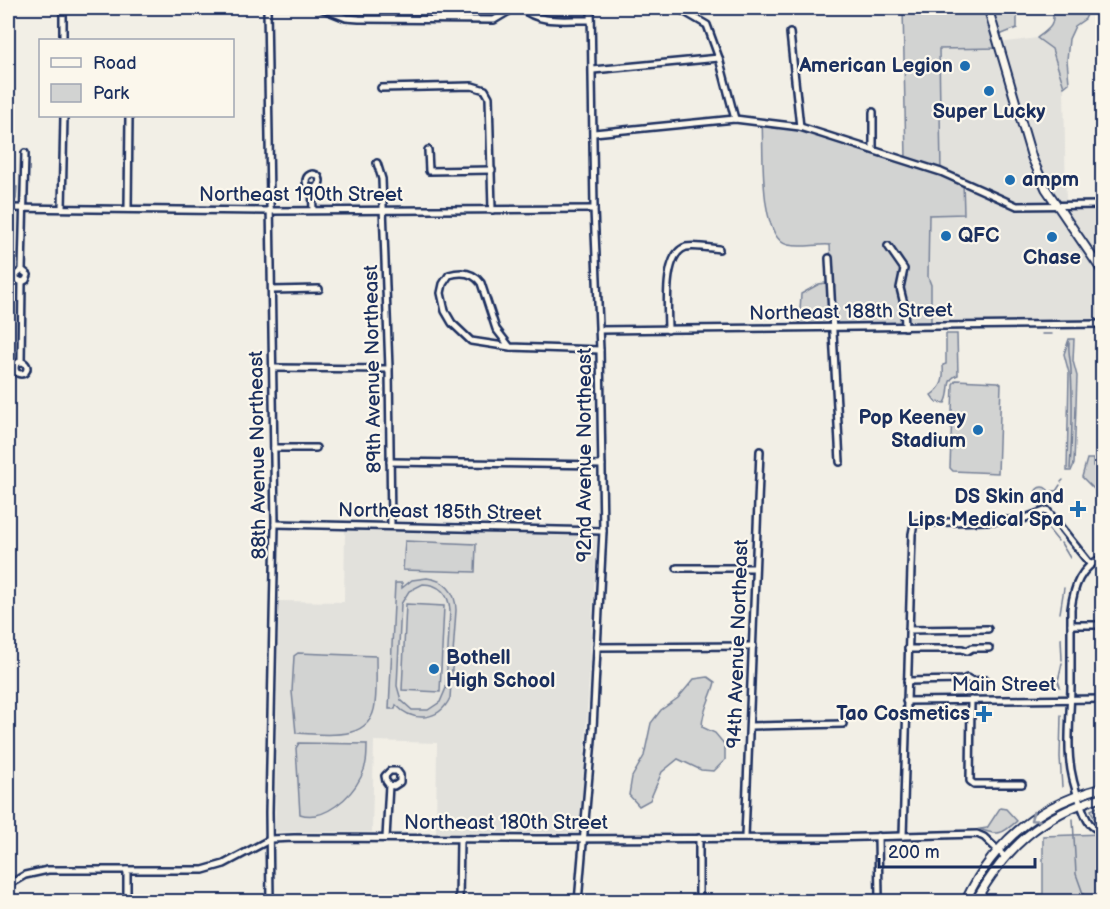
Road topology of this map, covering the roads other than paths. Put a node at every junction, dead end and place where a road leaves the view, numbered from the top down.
1 (63, 8) edge
2 (267, 8) edge
3 (321, 8) edge
4 (514, 8) edge
5 (521, 8) edge
6 (591, 8) edge
7 (678, 8) edge
8 (988, 8) edge
9 (591, 20) junction
10 (790, 33) dead end
11 (63, 39) edge
12 (719, 58) junction
13 (593, 70) junction
14 (381, 88) dead end
15 (873, 112) dead end
16 (64, 117) edge
17 (129, 117) edge
18 (735, 119) junction
19 (800, 127) junction
20 (594, 133) junction
21 (873, 149) junction
22 (428, 150) dead end
23 (25, 153) dead end
24 (377, 163) dead end
25 (492, 170) junction
26 (312, 188) dead end
27 (1056, 205) junction
28 (1102, 205) edge
29 (8, 208) edge
30 (22, 208) junction
31 (62, 208) junction
32 (128, 209) junction
33 (594, 209) junction
34 (313, 210) junction
35 (384, 210) junction
36 (492, 210) junction
37 (271, 211) junction
38 (888, 246) dead end
39 (719, 249) dead end
40 (829, 258) dead end
41 (1102, 271) edge
42 (320, 289) dead end
43 (272, 290) junction
44 (1102, 324) edge
45 (832, 327) junction
46 (905, 327) junction
47 (599, 330) junction
48 (668, 330) junction
49 (510, 347) junction
50 (600, 350) junction
51 (21, 362) dead end
52 (273, 368) junction
53 (389, 369) junction
54 (274, 448) junction
55 (316, 448) dead end
56 (760, 451) dead end
57 (390, 462) junction
58 (840, 462) dead end
59 (602, 465) junction
60 (275, 524) junction
61 (391, 526) junction
62 (603, 531) junction
63 (1102, 558) edge
64 (1090, 564) junction
65 (677, 568) dead end
66 (755, 568) junction
67 (1071, 625) junction
68 (1102, 625) edge
69 (988, 629) dead end
70 (909, 630) junction
71 (753, 646) junction
72 (597, 647) junction
73 (989, 648) dead end
74 (908, 649) junction
75 (986, 680) dead end
76 (907, 681) junction
77 (1071, 699) junction
78 (1102, 699) edge
79 (971, 700) junction
80 (906, 701) junction
81 (843, 724) dead end
82 (750, 726) junction
83 (1022, 784) dead end
84 (389, 785) dead end
85 (1102, 788) edge
86 (1077, 795) junction
87 (1102, 797) edge
88 (1080, 804) junction
89 (1102, 831) edge
90 (878, 836) junction
91 (903, 836) junction
92 (745, 837) junction
93 (386, 838) junction
94 (699, 838) junction
95 (271, 839) junction
96 (460, 839) junction
97 (584, 839) junction
98 (998, 850) junction
99 (1005, 857) junction
100 (128, 870) junction
101 (8, 885) edge
102 (836, 901) edge
103 (127, 902) edge
104 (270, 902) edge
105 (459, 902) edge
106 (578, 902) edge
107 (699, 902) edge
108 (966, 902) edge
109 (975, 902) edge

1 - 11 street
2 - 37 street, 88th Avenue Northeast
3 - 4 street
5 - 9 street
6 - 9 street, 92nd Avenue Northeast
7 - 12 street
8 - 27 main road
9 - 13 street, 92nd Avenue Northeast
10 - 19 street
12 - 13 street
12 - 18 street
13 - 20 street, 92nd Avenue Northeast
14 - 25 street
15 - 21 street
16 - 31 street
17 - 32 street
18 - 19 street
18 - 20 street
19 - 21 street
20 - 33 street, 92nd Avenue Northeast
21 - 27 street
22 - 25 street
23 - 30 street
24 - 35 street, 89th Avenue Northeast
25 - 36 street
26 - 34 street
27 - 28 street
27 - 41 main road
29 - 30 street, Northeast 190th Street
30 - 31 street, Northeast 190th Street
30 - 51 street
31 - 32 street, Northeast 190th Street
32 - 37 street, Northeast 190th Street
33 - 36 street, Northeast 190th Street
33 - 47 street, 92nd Avenue Northeast
34 - 35 street, Northeast 190th Street
34 - 37 street, Northeast 190th Street
35 - 36 street, Northeast 190th Street
35 - 53 street, 89th Avenue Northeast
37 - 43 street, 88th Avenue Northeast
38 - 46 street
39 - 48 street
40 - 45 street
42 - 43 street
43 - 52 street, 88th Avenue Northeast
44 - 46 street, Northeast 188th Street
45 - 46 street, Northeast 188th Street
45 - 48 street, Northeast 188th Street
45 - 58 street
47 - 48 street, Northeast 188th Street
47 - 50 street, 92nd Avenue Northeast
49 - 49 street
49 - 50 street
50 - 59 street, 92nd Avenue Northeast
52 - 53 street
52 - 54 street, 88th Avenue Northeast
53 - 57 street, 89th Avenue Northeast
54 - 55 street
54 - 60 street, 88th Avenue Northeast
56 - 66 street, 94th Avenue Northeast
57 - 59 street
57 - 61 street, 89th Avenue Northeast
59 - 62 street, 92nd Avenue Northeast
60 - 61 street, Northeast 185th Street
60 - 95 street, 88th Avenue Northeast
61 - 62 street, Northeast 185th Street
62 - 72 street, 92nd Avenue Northeast
63 - 64 street
64 - 67 street
64 - 70 street
65 - 66 street
66 - 71 street, 94th Avenue Northeast
67 - 68 street
67 - 77 street
69 - 70 street
70 - 74 street
71 - 72 street
71 - 82 street, 94th Avenue Northeast
72 - 97 street, 92nd Avenue Northeast
73 - 74 street
74 - 76 street
75 - 76 street
76 - 80 street
77 - 78 street, Main Street
77 - 79 street, Main Street
77 - 86 street
79 - 80 street, Main Street
79 - 83 street
80 - 91 street
81 - 82 street
82 - 92 street, 94th Avenue Northeast
84 - 93 street
85 - 86 main road
86 - 88 street
86 -> 98 main road
87 - 88 main road
88 - 89 street
88 - 99 main road
90 - 91 street, Northeast 180th Street
90 - 92 street, Northeast 180th Street
90 - 102 street
91 - 98 street, Northeast 180th Street
92 - 94 street, Northeast 180th Street
93 - 95 street, Northeast 180th Street
93 - 96 street, Northeast 180th Street
94 - 97 street, Northeast 180th Street
94 - 107 street
95 - 100 street, Northeast 180th Street
95 - 104 street, 88th Avenue Northeast
96 - 97 street, Northeast 180th Street
96 - 105 street
97 - 106 street, 92nd Avenue Northeast
98 - 99 street, Northeast 180th Street
98 - 108 main road
99 - 109 main road
100 - 101 street, Northeast 180th Street
100 - 103 street

